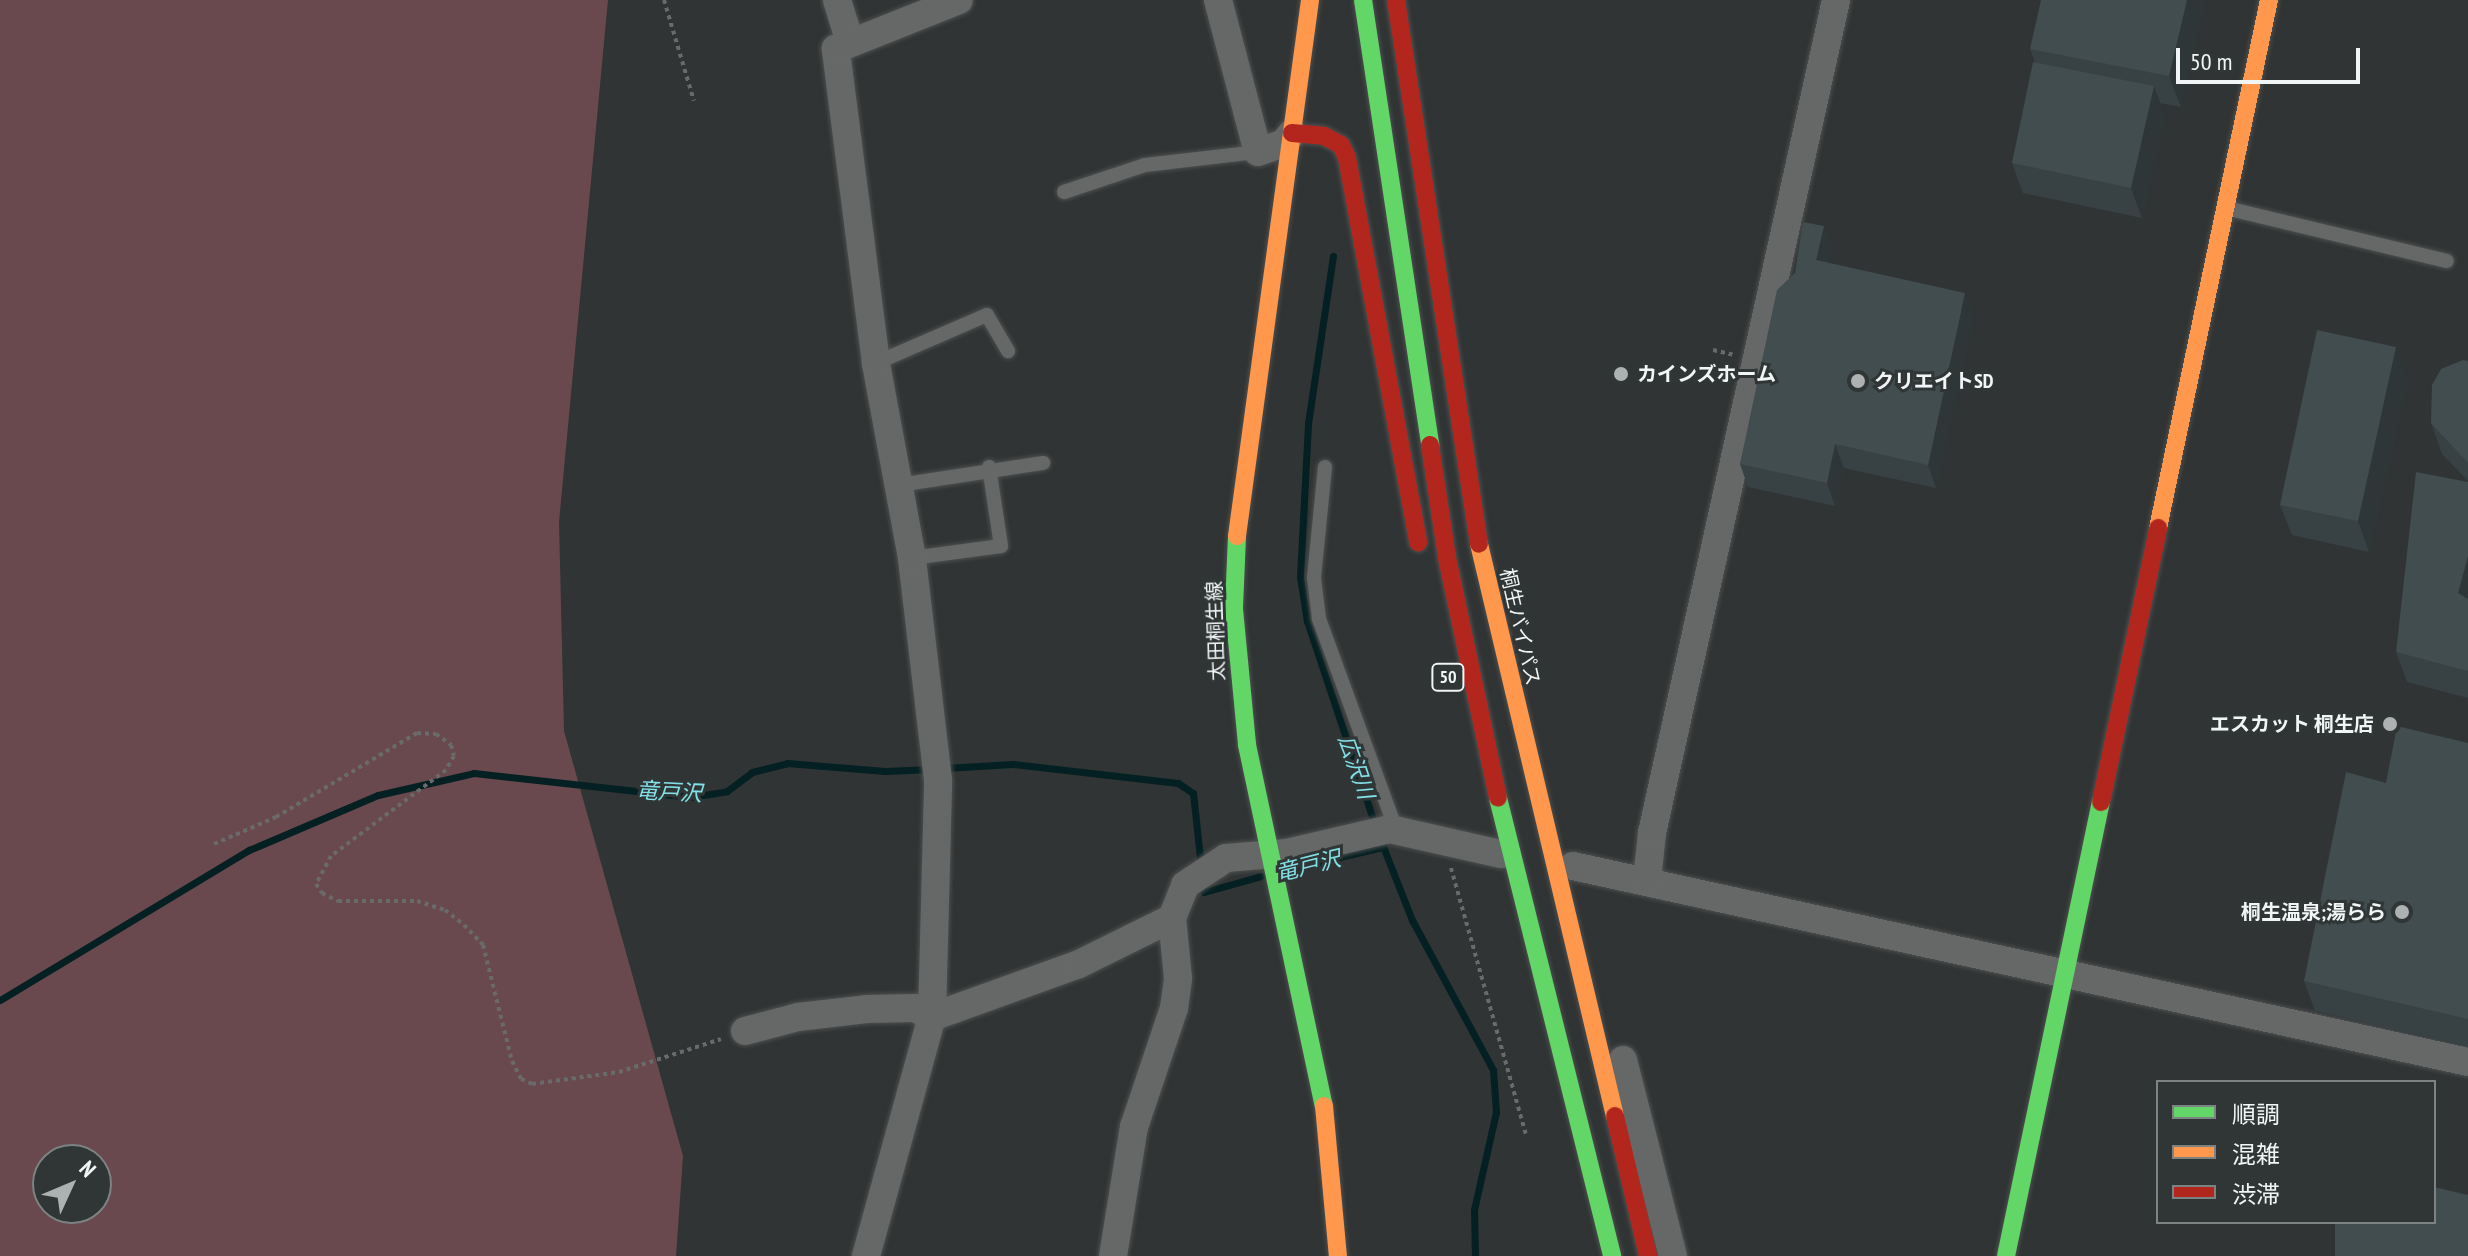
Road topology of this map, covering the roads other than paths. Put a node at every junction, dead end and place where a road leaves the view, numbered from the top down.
1 (837, 0) edge
2 (959, 0) edge
3 (1218, 0) edge
4 (1310, 0) edge
5 (1363, 0) edge
6 (1396, 0) edge
7 (1418, 0) edge
8 (1836, 0) edge
9 (2269, 0) edge
10 (849, 39) junction
11 (1292, 133) junction
12 (1258, 152) junction
13 (1064, 192) dead end
14 (2226, 208) junction
15 (2447, 261) dead end
16 (1008, 351) dead end
17 (876, 363) junction
18 (1043, 463) dead end
19 (989, 467) junction
20 (1325, 467) dead end
21 (899, 485) junction
22 (1421, 557) dead end
23 (912, 558) junction
24 (1386, 830) junction
25 (1270, 852) junction
26 (1489, 854) dead end
27 (1573, 866) junction
28 (1647, 880) junction
29 (1172, 918) junction
30 (2069, 972) junction
31 (932, 1017) junction
32 (745, 1031) road end
33 (2468, 1062) edge
34 (866, 1256) edge
35 (1113, 1256) edge
36 (1338, 1256) edge
37 (1612, 1256) edge
38 (1648, 1256) edge
39 (1673, 1256) edge
40 (2006, 1256) edge

1 - 10 street
2 - 10 street
3 - 12 street
4 - 11 main road, 太田桐生線
5 - 37 main road, 50
6 - 38 main road, 桐生バイパス
7 - 27 street
8 - 28 street
9 - 14 main road
10 - 17 street
11 - 12 street
11 - 22 main road
11 - 25 main road, 太田桐生線
12 - 13 lane
14 - 15 lane
14 - 30 main road
16 - 17 lane
17 - 21 street
18 - 19 lane
19 - 21 lane
19 - 23 lane
20 - 24 lane
21 - 23 street
23 - 31 street
24 - 25 street
24 - 26 street
25 - 29 street
25 - 36 main road, 太田桐生線
27 - 28 street
27 - 39 street
28 - 30 street
29 - 31 street
29 - 35 street
30 - 33 street
30 - 40 main road
31 - 32 street
31 - 34 street

